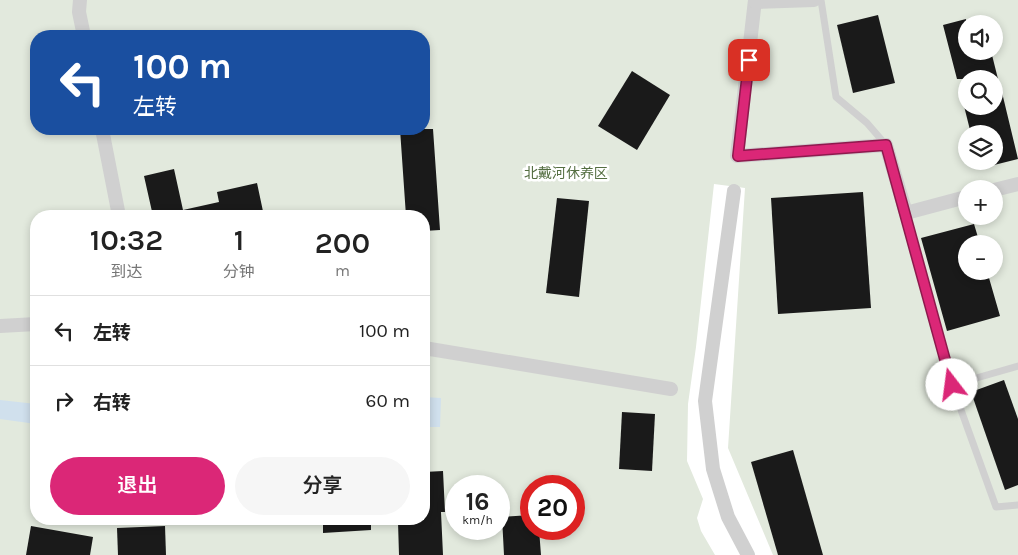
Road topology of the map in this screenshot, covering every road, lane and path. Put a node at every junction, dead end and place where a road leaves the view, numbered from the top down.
1 (80, 0) edge
2 (814, 0) edge
3 (821, 0) edge
4 (755, 1) edge
5 (83, 30) edge
6 (103, 135) edge
7 (886, 145) junction
8 (1018, 184) edge
9 (1003, 188) edge
10 (734, 191) dead end
11 (958, 199) edge
12 (118, 210) edge
13 (906, 213) junction
14 (30, 324) edge
15 (0, 326) edge
16 (430, 349) edge
17 (1018, 366) edge
18 (952, 385) junction
19 (671, 389) dead end
20 (1018, 505) edge
21 (748, 555) edge

1 - 5 street
2 - 4 street
3 - 7 lane
4 - 7 street
6 - 12 street
7 - 13 street
8 - 9 street
10 - 21 street
11 - 13 street
13 - 18 lane
14 - 15 street
16 - 19 street
17 - 18 lane
18 - 20 lane

